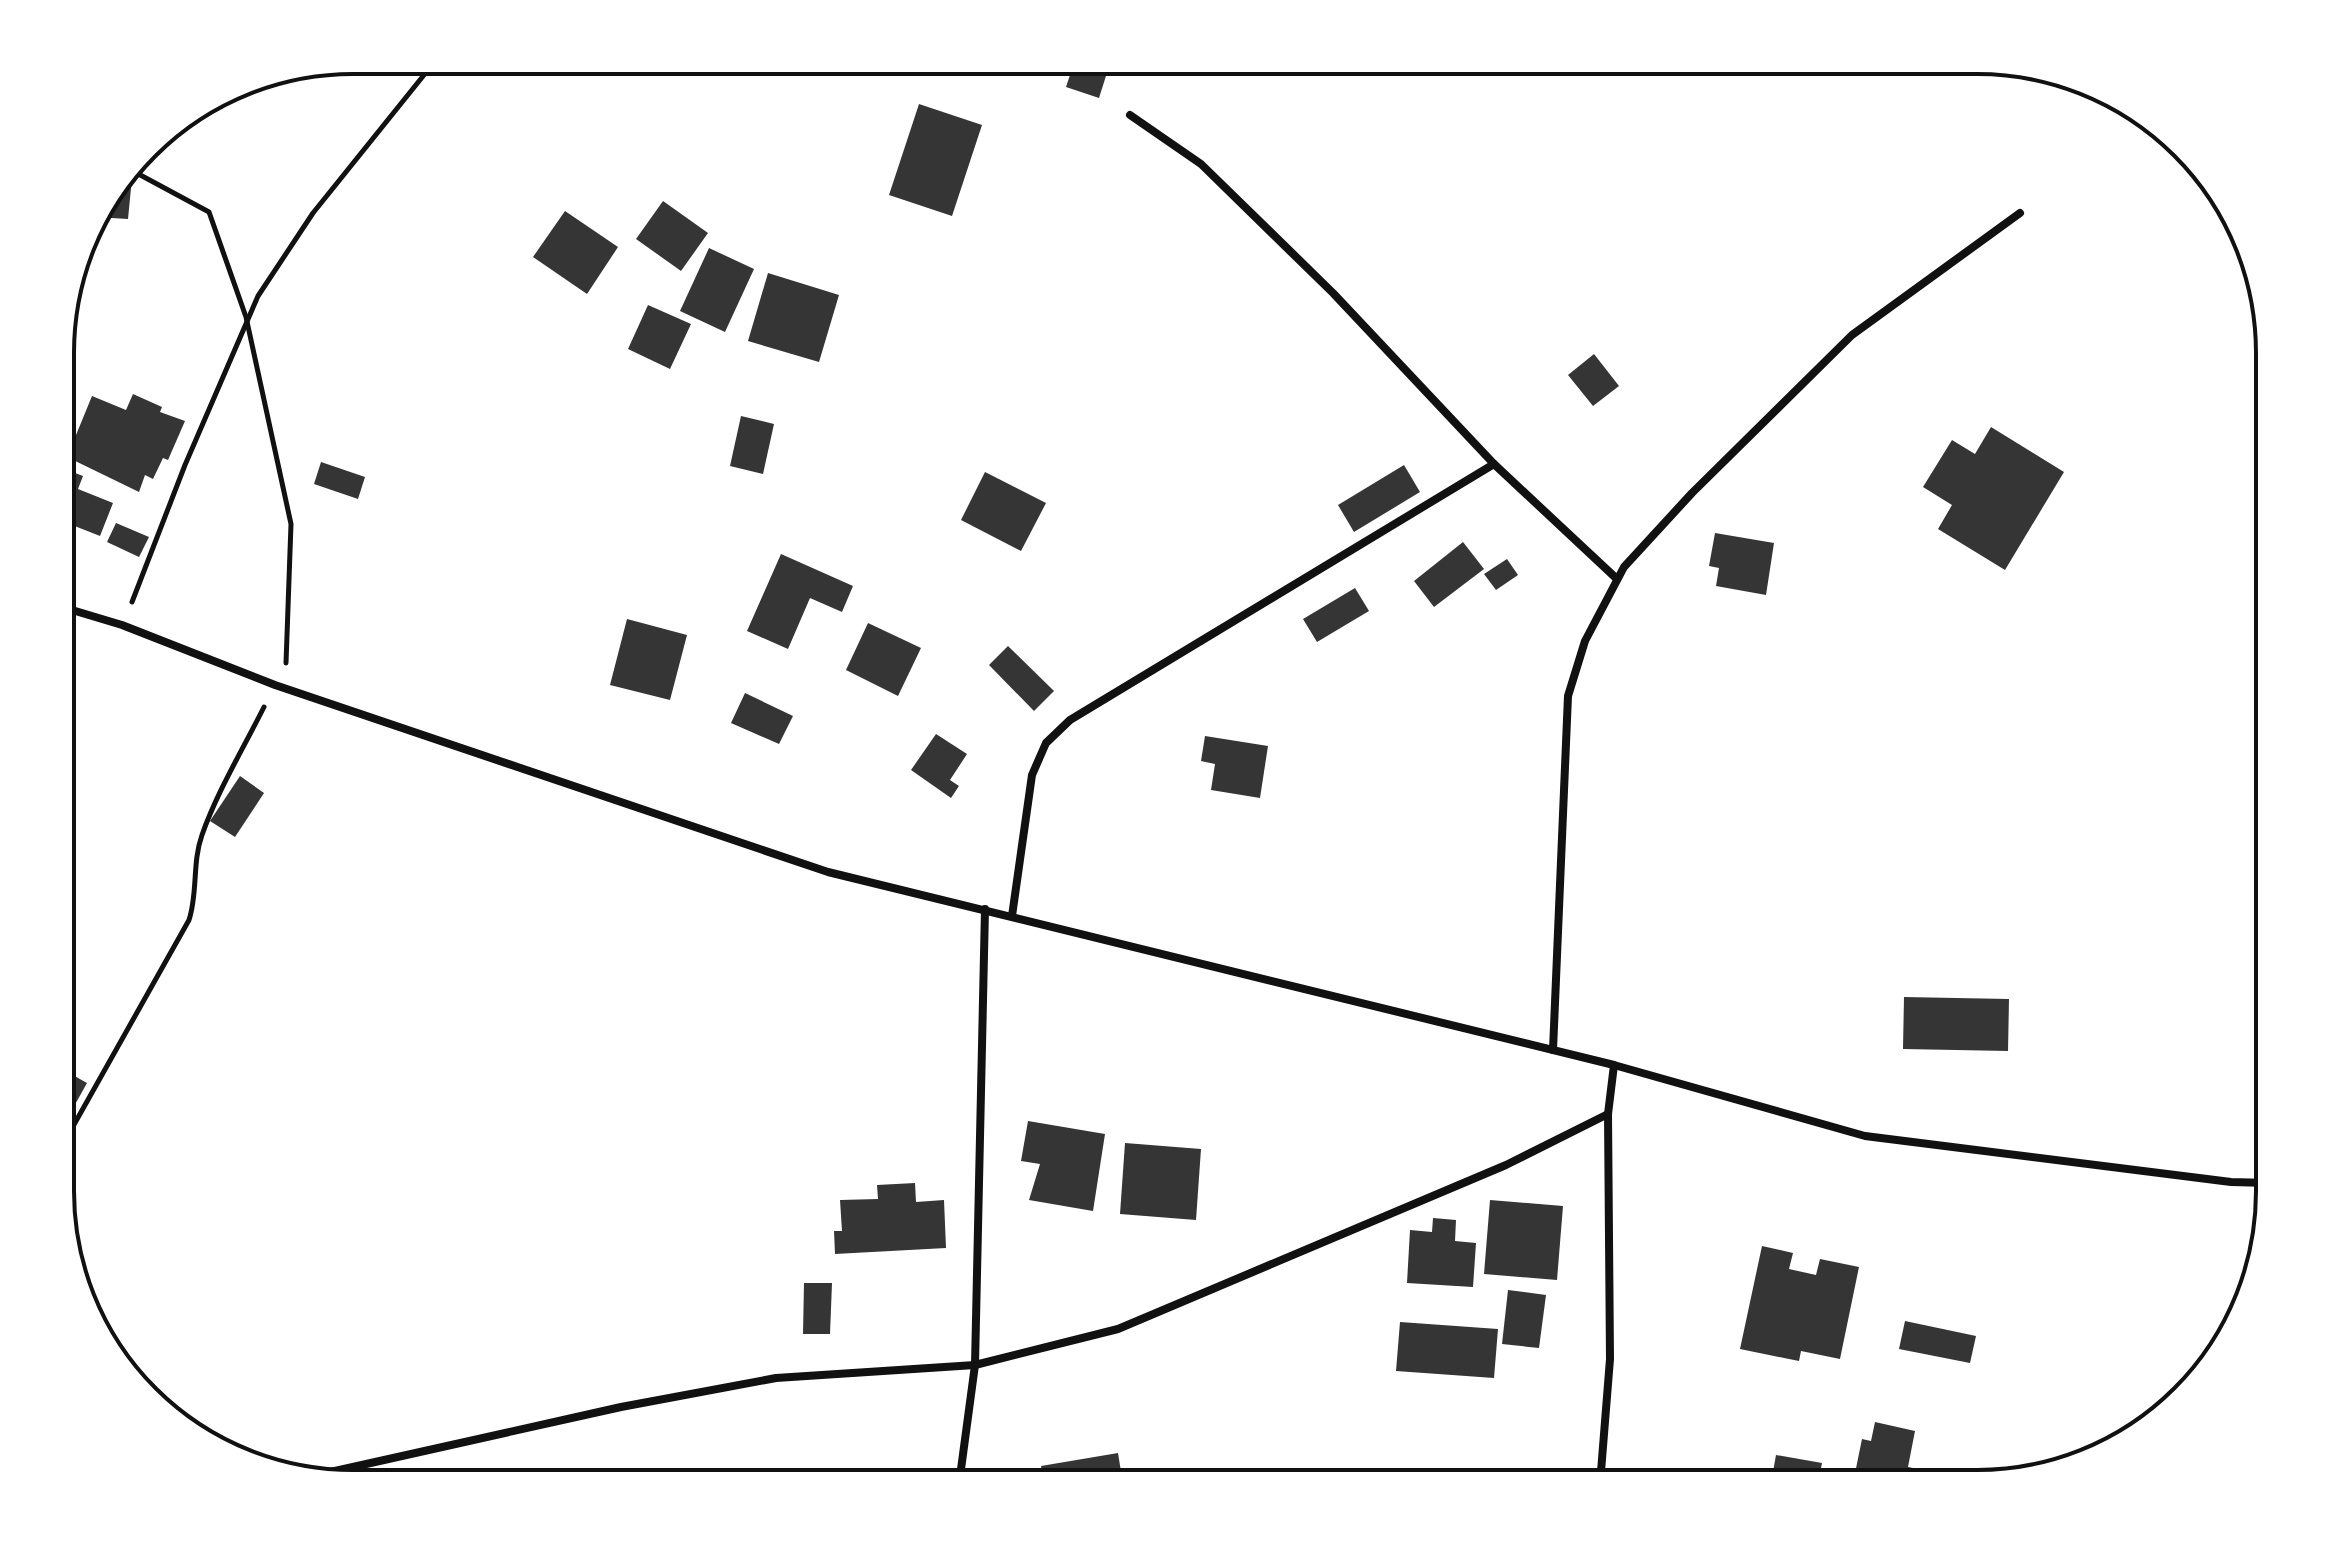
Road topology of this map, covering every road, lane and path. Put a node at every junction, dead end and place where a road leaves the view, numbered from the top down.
1 (424, 75) edge
2 (1130, 115) dead end
3 (139, 174) edge
4 (2020, 213) dead end
5 (246, 317) junction
6 (1494, 464) junction
7 (1617, 579) junction
8 (74, 611) edge
9 (122, 625) junction
10 (275, 685) junction
11 (285, 688) junction
12 (985, 909) junction
13 (1012, 916) junction
14 (1553, 1050) junction
15 (1614, 1065) junction
16 (1608, 1114) junction
17 (74, 1125) edge
18 (2255, 1183) edge
19 (975, 1365) junction
20 (342, 1469) edge
21 (1601, 1469) edge
22 (961, 1470) edge

1 - 5 path
2 - 6 street
3 - 5 path
4 - 7 street
5 - 9 path
5 - 11 path
6 - 7 street
6 - 13 street
7 - 14 street
8 - 9 street
9 - 10 street
10 - 11 street
10 - 17 path
11 - 12 street
12 - 13 street
12 - 19 street
13 - 14 street
14 - 15 street
15 - 16 street
15 - 18 street
16 - 19 street
16 - 21 street
19 - 20 street
19 - 22 street

